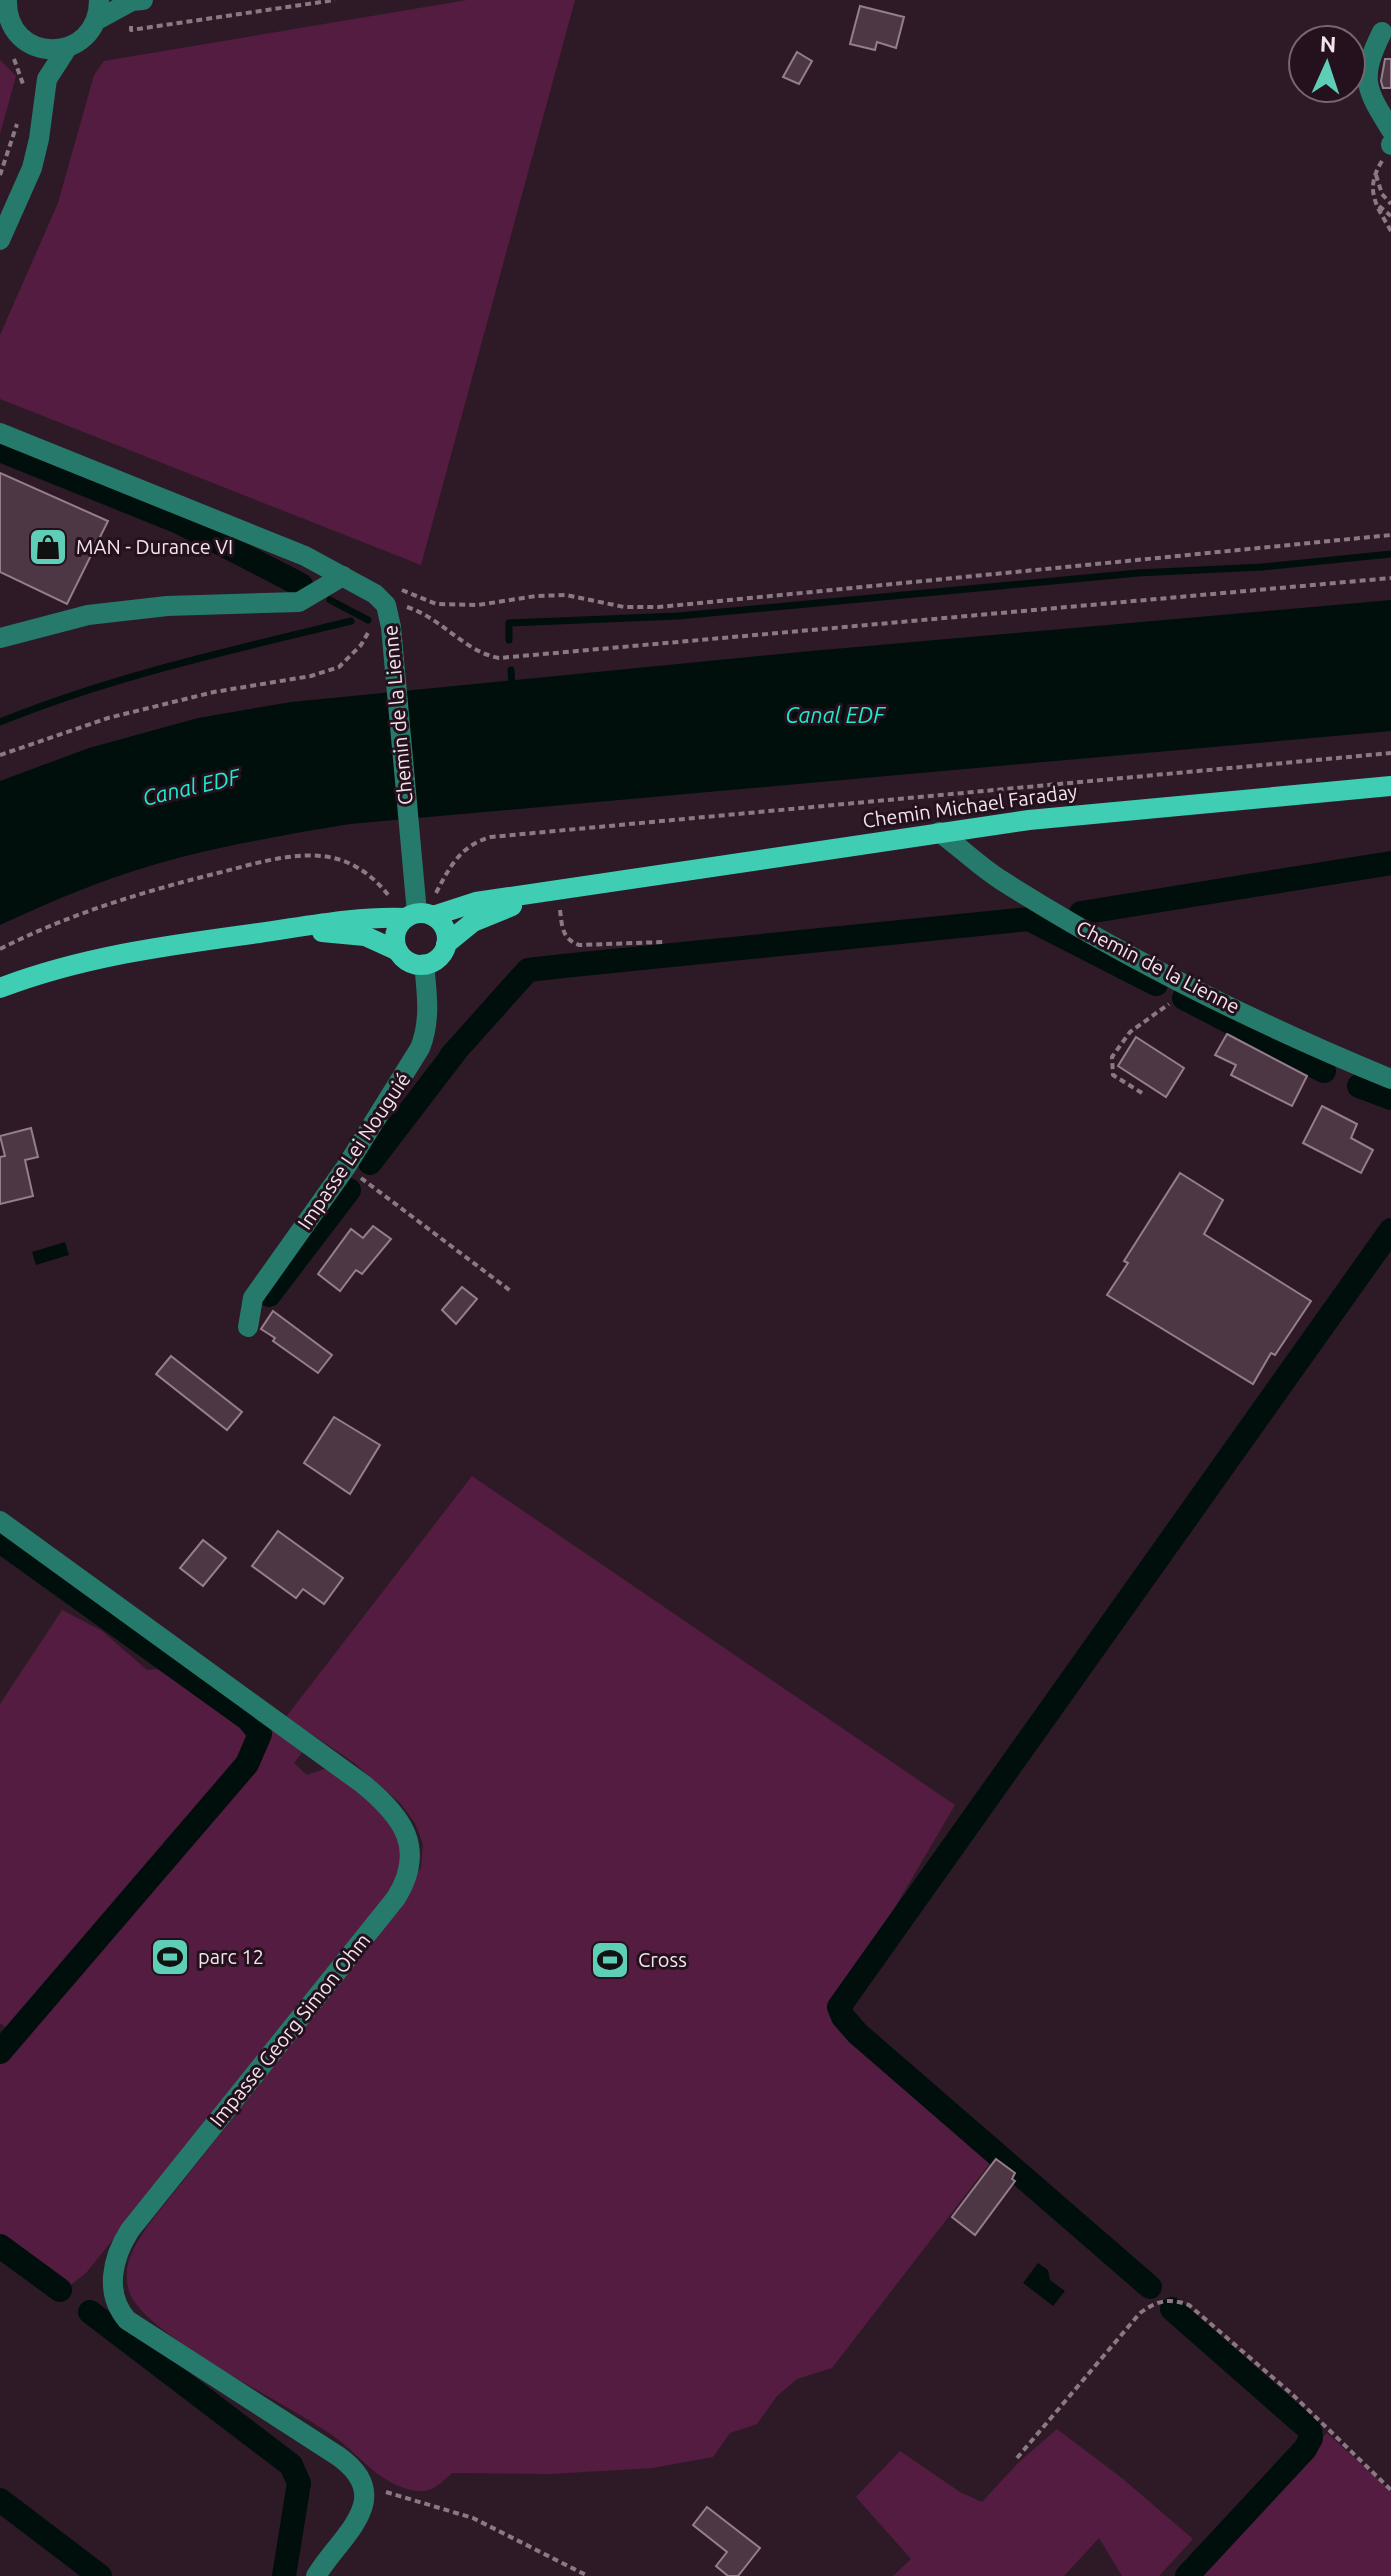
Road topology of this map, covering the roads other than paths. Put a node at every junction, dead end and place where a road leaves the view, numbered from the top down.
1 (7, 0) edge
2 (134, 0) edge
3 (98, 10) edge
4 (6, 26) edge
5 (1382, 32) dead end
6 (28, 43) junction
7 (67, 48) junction
8 (47, 79) junction
9 (1391, 130) edge
10 (0, 240) edge
11 (0, 433) edge
12 (343, 576) junction
13 (0, 638) edge
14 (1391, 786) edge
15 (939, 832) junction
16 (558, 892) junction
17 (420, 915) junction
18 (262, 932) junction
19 (446, 944) junction
20 (398, 951) junction
21 (424, 964) junction
22 (0, 988) edge
23 (1391, 1079) edge
24 (248, 1327) dead end
25 (0, 1521) edge
26 (316, 2576) edge

1 - 4 street
2 - 3 street
3 - 7 street
4 - 6 street
5 - 9 street
6 - 7 street
6 - 8 street
7 - 8 street
8 - 10 street
11 - 12 street, Chemin de la Lienne
12 - 13 street
12 - 17 street, Chemin de la Lienne
14 - 15 main road, Chemin Michael Faraday
15 - 16 main road, Chemin Michael Faraday
15 - 23 street, Chemin de la Lienne
16 - 17 main road, Chemin Michael Faraday
16 - 19 main road, Chemin Michael Faraday
17 - 18 main road, Chemin Michael Faraday
17 - 19 main road
17 - 20 main road
18 - 20 main road
18 - 22 main road
19 - 21 main road
20 - 21 main road
21 - 24 street, Impasse Lei Nouguié
25 - 26 street, Impasse Georg Simon Ohm

